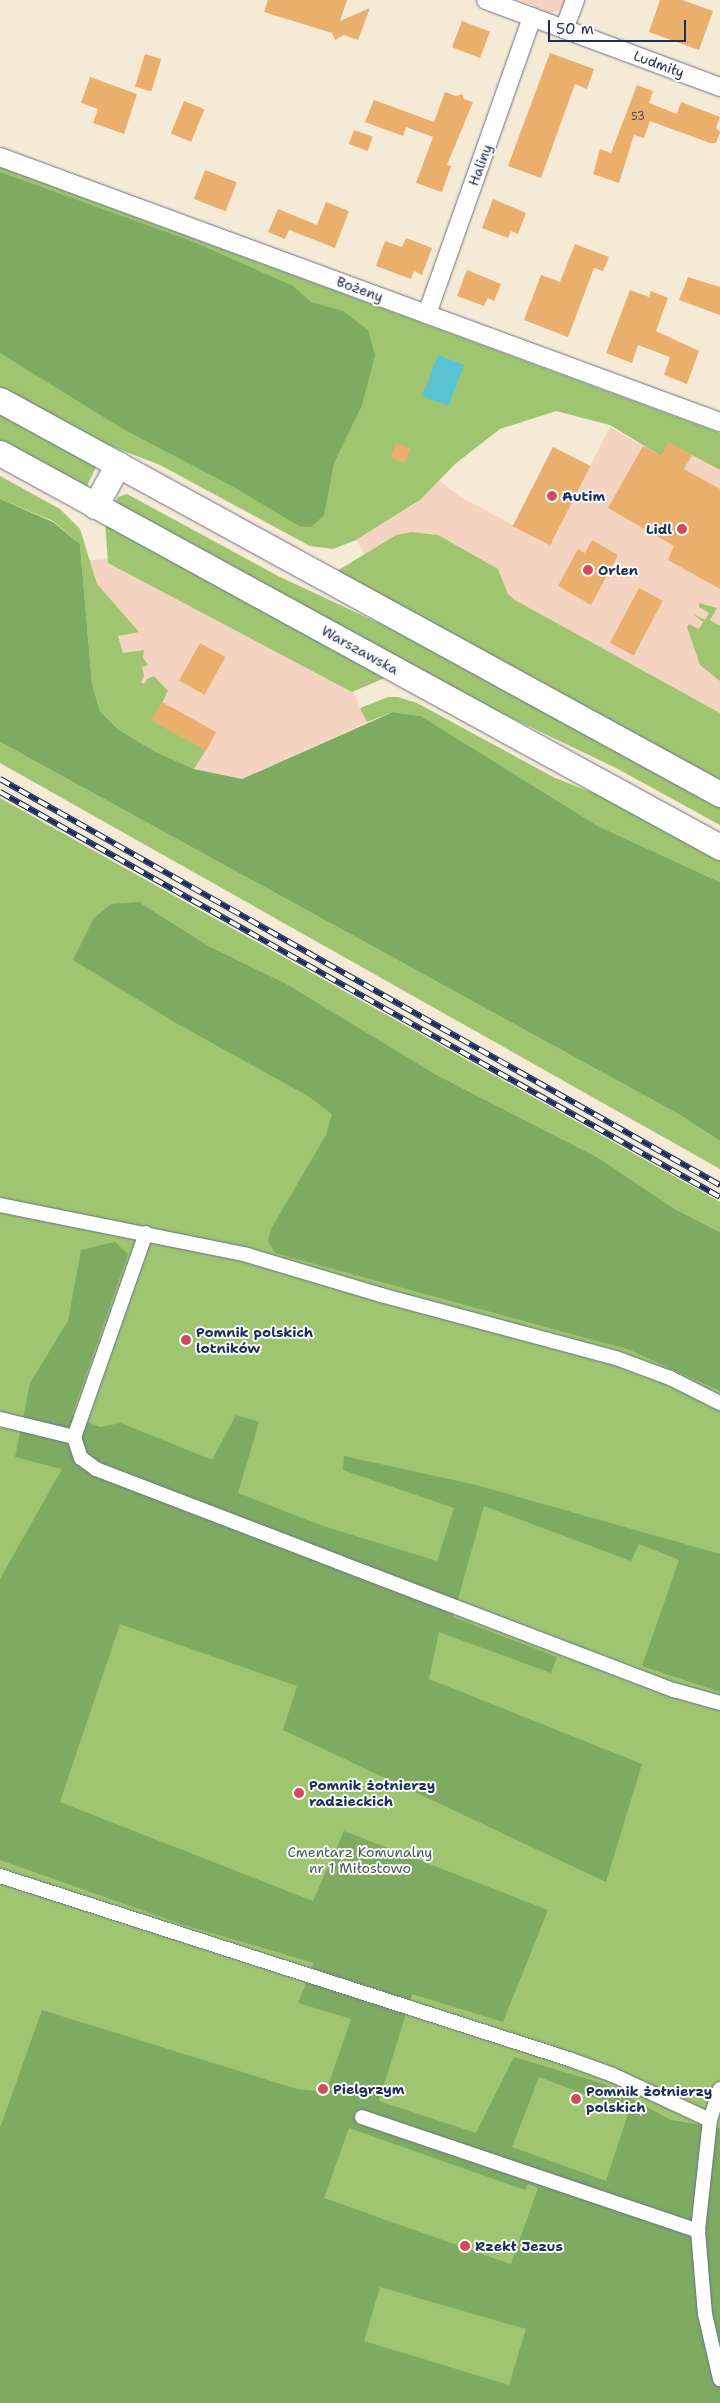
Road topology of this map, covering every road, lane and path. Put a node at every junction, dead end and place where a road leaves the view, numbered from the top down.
1 (575, 0) edge
2 (495, 2) edge
3 (532, 17) junction
4 (564, 29) junction
5 (720, 87) edge
6 (0, 157) edge
7 (427, 314) junction
8 (0, 400) edge
9 (720, 422) edge
10 (0, 453) edge
11 (118, 464) junction
12 (95, 506) junction
13 (720, 794) edge
14 (720, 847) edge
15 (0, 1205) edge
16 (146, 1233) junction
17 (720, 1403) edge
18 (0, 1419) edge
19 (74, 1437) junction
20 (720, 1702) edge
21 (0, 1876) edge
22 (720, 2089) edge
23 (362, 2117) dead end
24 (710, 2120) junction
25 (698, 2231) junction
26 (720, 2379) edge

1 - 4 street
2 - 3 street, Ludmiły
3 - 4 street, Ludmiły
3 - 7 street, Haliny
4 - 5 street, Ludmiły
6 - 7 street, Bożeny
7 - 9 street, Bożeny
8 - 11 main road
10 - 12 main road, Warszawska
11 - 12 main road
11 - 13 main road
12 - 14 main road, Warszawska
15 - 16 street
16 - 17 street
16 - 19 street
18 - 19 street
19 - 20 street
21 - 24 street
22 - 24 street
23 - 25 street
24 - 25 street
25 - 26 street

